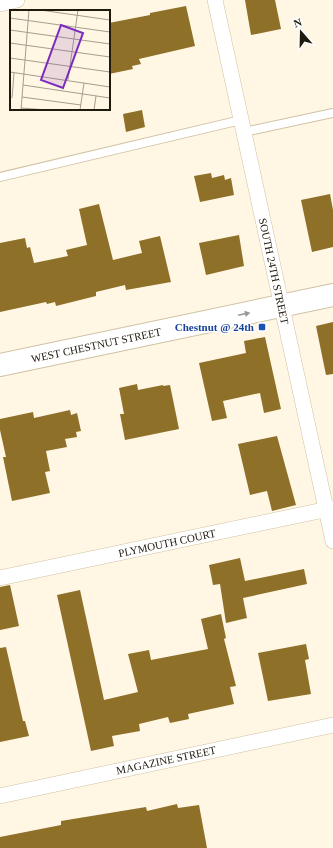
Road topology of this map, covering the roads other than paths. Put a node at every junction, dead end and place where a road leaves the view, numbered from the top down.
1 (16, 0) edge
2 (215, 0) edge
3 (0, 4) edge
4 (333, 113) edge
5 (243, 126) junction
6 (0, 177) edge
7 (333, 295) edge
8 (282, 306) junction
9 (0, 365) edge
10 (330, 509) edge
11 (333, 541) edge
12 (0, 578) edge
13 (333, 725) edge
14 (0, 796) edge

1 - 3 street
2 - 5 street, SOUTH 24TH STREET
4 - 5 lane
5 - 6 lane
5 - 8 street, SOUTH 24TH STREET
7 - 8 main road, WEST CHESTNUT STREET
9 -> 8 main road, WEST CHESTNUT STREET
8 - 10 street, SOUTH 24TH STREET
10 - 11 street, SOUTH 24TH STREET
10 - 12 street, PLYMOUTH COURT
13 - 14 street, MAGAZINE STREET

